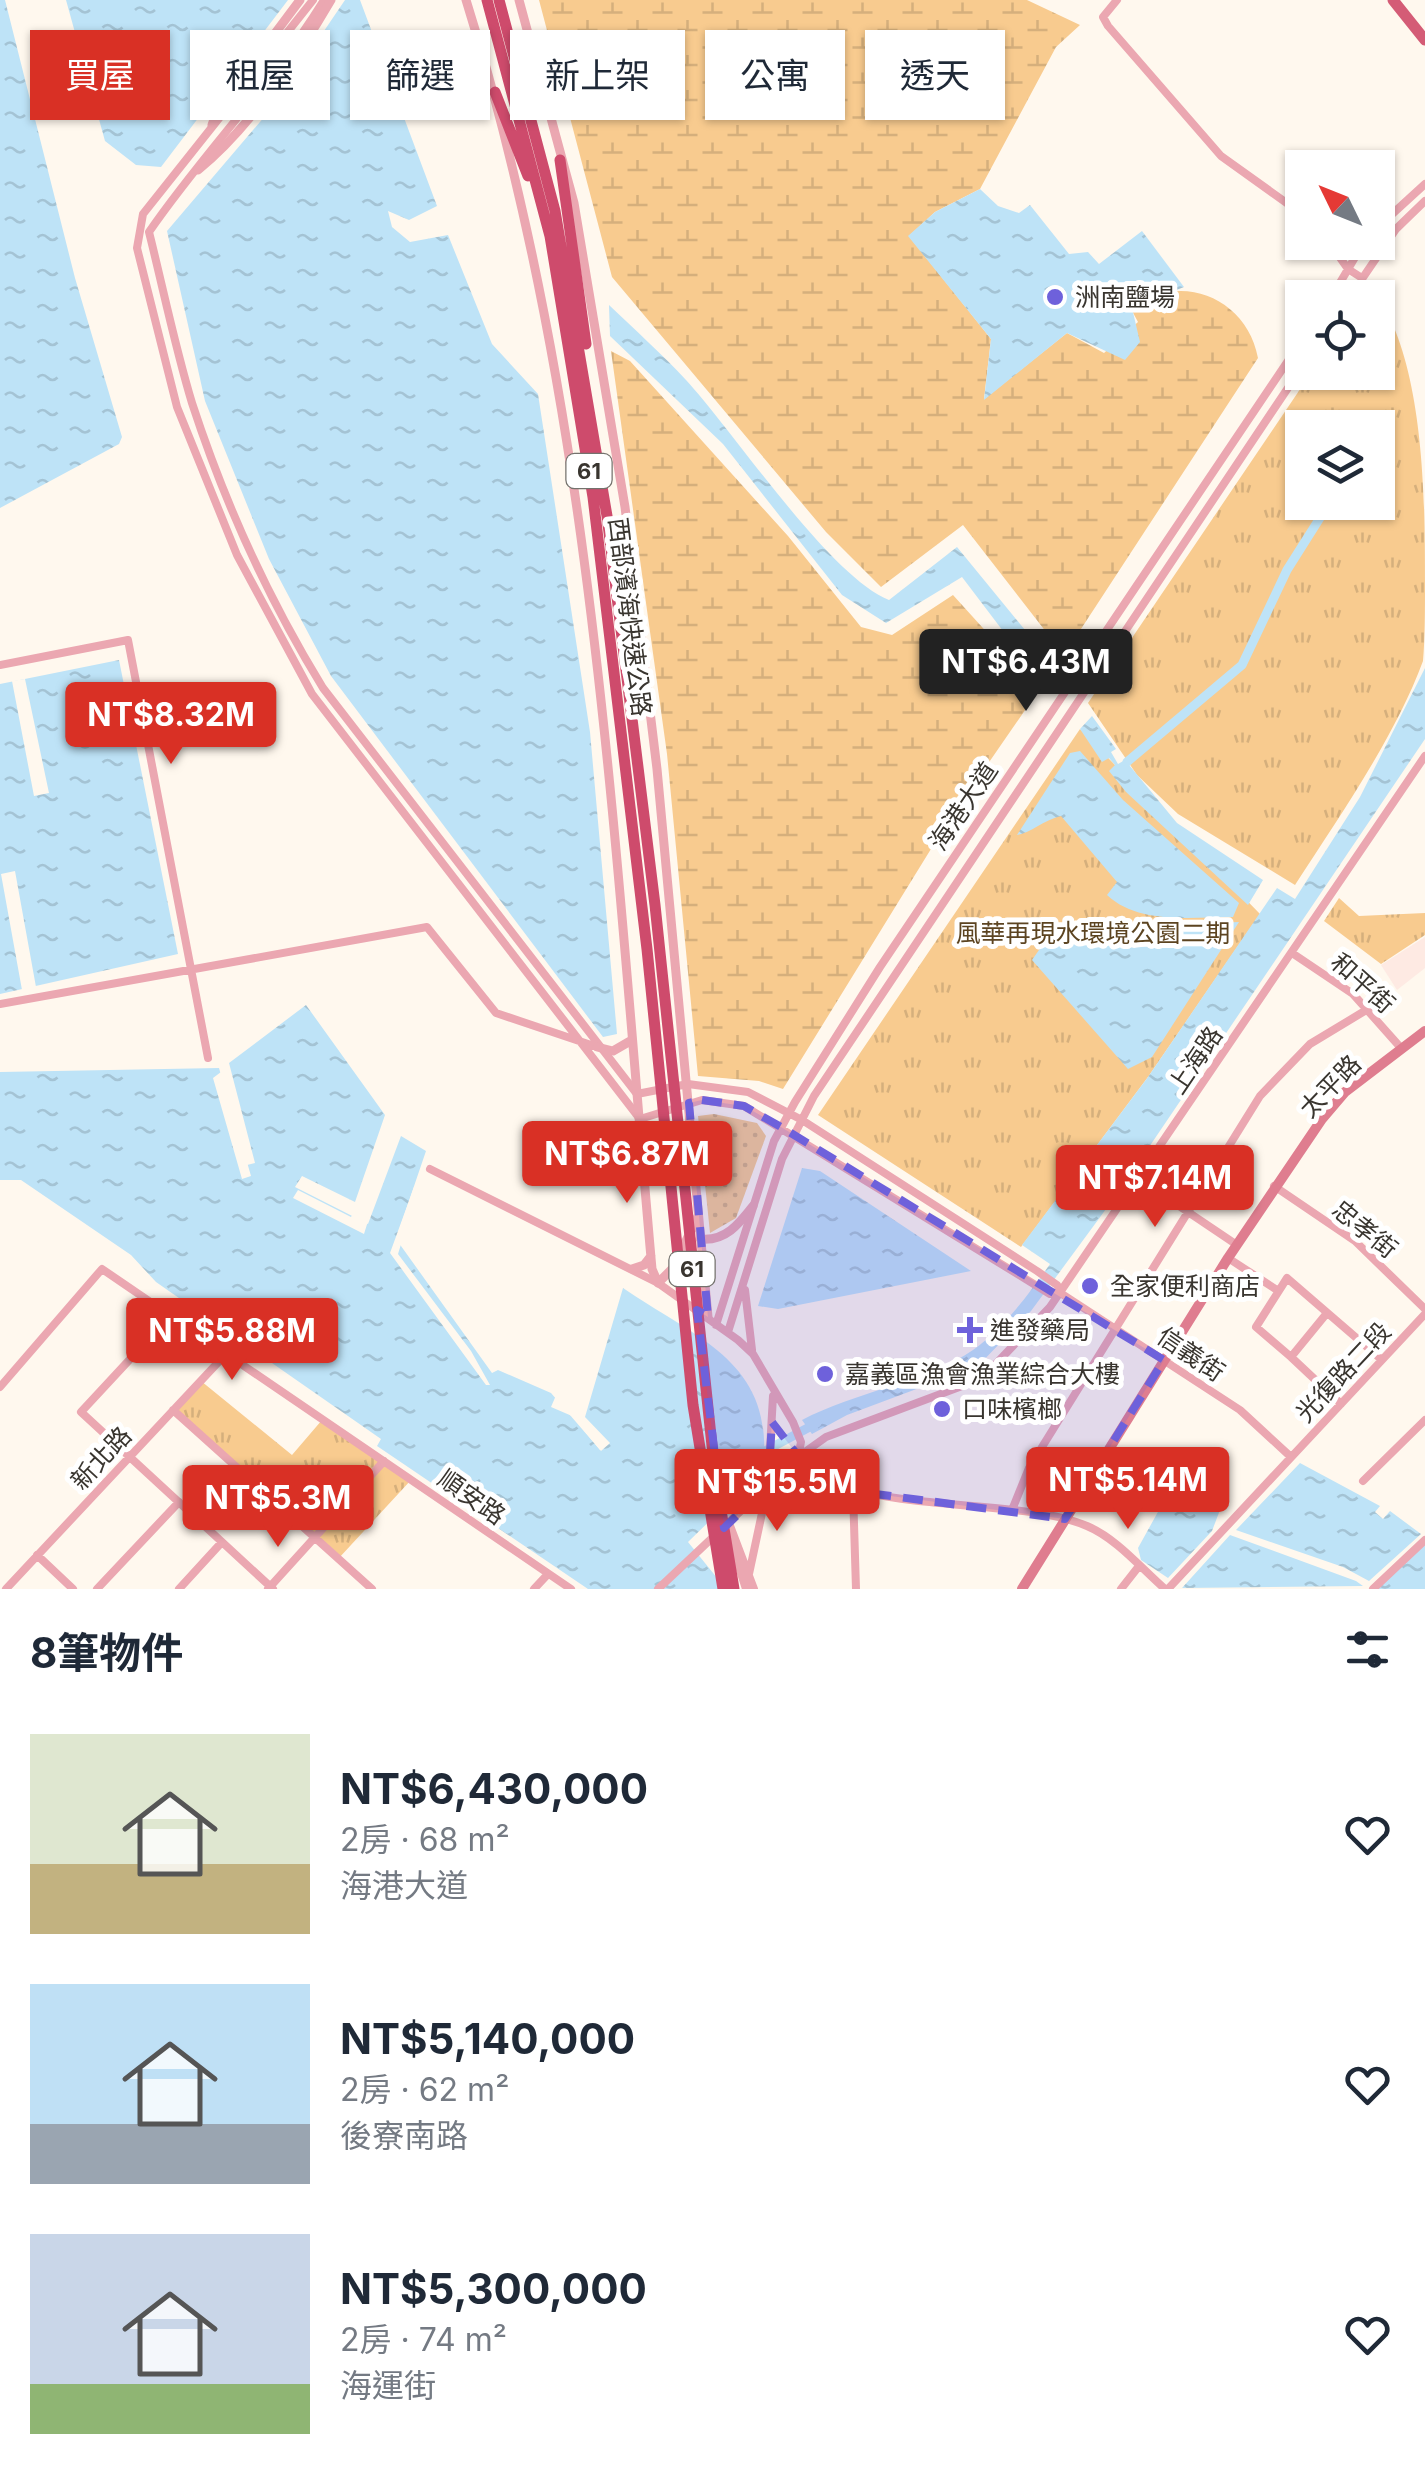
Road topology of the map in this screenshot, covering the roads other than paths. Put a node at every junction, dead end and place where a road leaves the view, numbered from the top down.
1 (300, 0) edge
2 (313, 0) edge
3 (327, 0) edge
4 (466, 0) edge
5 (487, 0) edge
6 (499, 0) edge
7 (518, 0) edge
8 (1117, 0) edge
9 (1393, 0) edge
10 (1419, 24) edge
11 (292, 30) edge
12 (305, 30) edge
13 (1425, 40) edge
14 (495, 92) junction
15 (219, 120) edge
16 (228, 120) edge
17 (212, 125) junction
18 (560, 160) junction
19 (198, 170) junction
20 (1425, 184) edge
21 (1425, 201) edge
22 (1285, 202) edge
23 (1395, 211) edge
24 (1342, 260) edge
25 (1353, 260) edge
26 (1348, 269) junction
27 (1362, 278) joint
28 (1342, 280) edge
29 (570, 360) junction
30 (1285, 365) edge
31 (1286, 390) edge
32 (593, 423) junction
33 (0, 666) edge
34 (1425, 756) edge
35 (653, 948) junction
36 (1292, 952) junction
37 (190, 967) junction
38 (0, 1004) edge
39 (1368, 1010) junction
40 (1425, 1030) edge
41 (574, 1038) junction
42 (632, 1040) junction
43 (597, 1047) junction
44 (1401, 1048) junction
45 (208, 1058) dead end
46 (688, 1084) junction
47 (636, 1094) junction
48 (689, 1103) junction
49 (789, 1113) junction
50 (640, 1119) junction
51 (802, 1120) junction
52 (782, 1127) junction
53 (795, 1135) junction
54 (430, 1169) dead end
55 (1139, 1179) junction
56 (1274, 1186) junction
57 (753, 1206) junction
58 (1189, 1211) junction
59 (698, 1216) junction
60 (700, 1239) junction
61 (1237, 1245) junction
62 (650, 1256) junction
63 (1228, 1258) junction
64 (632, 1269) junction
65 (744, 1280) junction
66 (658, 1283) junction
67 (1060, 1289) junction
68 (1277, 1290) junction
69 (1425, 1311) edge
70 (1326, 1313) junction
71 (171, 1315) junction
72 (712, 1321) junction
73 (1116, 1328) junction
74 (728, 1332) junction
75 (753, 1354) junction
76 (225, 1355) junction
77 (1290, 1357) junction
78 (1164, 1360) junction
79 (1382, 1360) junction
80 (0, 1388) edge
81 (773, 1394) junction
82 (1341, 1404) junction
83 (173, 1410) junction
84 (1425, 1420) edge
85 (130, 1456) junction
86 (798, 1457) junction
87 (1291, 1457) junction
88 (384, 1461) junction
89 (1363, 1481) dead end
90 (768, 1485) junction
91 (853, 1491) junction
92 (180, 1502) junction
93 (1012, 1510) junction
94 (1065, 1519) junction
95 (729, 1523) junction
96 (316, 1536) junction
97 (1425, 1540) edge
98 (222, 1542) junction
99 (37, 1556) junction
100 (1139, 1566) junction
101 (548, 1574) junction
102 (749, 1574) junction
103 (270, 1588) edge
104 (6, 1589) edge
105 (73, 1589) edge
106 (97, 1589) edge
107 (179, 1589) edge
108 (372, 1589) edge
109 (534, 1589) edge
110 (571, 1589) edge
111 (658, 1589) edge
112 (723, 1589) edge
113 (734, 1589) edge
114 (746, 1589) edge
115 (754, 1589) edge
116 (856, 1589) edge
117 (1022, 1589) edge
118 (1121, 1589) edge
119 (1166, 1589) edge
120 (1373, 1589) edge

1 - 17 street
2 - 11 street
3 - 12 street
3 - 19 street
4 - 14 street
5 - 29 highway, 西部濱海快速公路 / 61
6 - 32 highway, 西部濱海快速公路 / 61
7 - 18 street
8 - 22 street
9 - 10 main road
10 - 13 main road
14 - 29 highway
14 - 42 street
15 - 17 street
16 - 19 street
17 - 41 street
18 - 32 highway
18 - 46 street
19 - 43 street
20 - 23 street
21 - 27 street
24 - 26 street
25 - 26 street
26 - 27 street
26 - 28 street
29 - 35 highway, 西部濱海快速公路 / 61
30 - 49 street, 海港大道
31 - 51 street, 海港大道
32 - 35 highway, 西部濱海快速公路 / 61
33 - 37 street
34 - 36 street, 上海路
35 - 112 highway, 61
35 - 113 highway, 61
36 - 39 street, 和平街
36 - 55 street, 上海路
37 - 38 street
37 - 41 street
37 - 45 street
39 - 44 street, 和平街
39 - 58 street
40 - 44 main road, 太平路
41 - 43 street
41 - 50 street
42 - 43 street
42 - 47 street
43 - 47 street
44 - 56 main road, 太平路
46 - 47 street, 信義街
46 - 48 street
46 - 49 street, 信義街
47 - 50 street
48 - 50 street
48 - 52 street
48 - 59 street
49 - 51 street, 信義街
49 - 52 street, 海港大道
50 - 62 street
51 - 53 street, 海港大道
51 - 67 street, 信義街
52 - 53 street
52 - 57 street, 海港大道
53 - 65 street, 海港大道
53 - 67 street
54 - 64 street
55 - 58 street
55 - 67 street, 上海路
56 - 61 main road, 太平路
56 - 69 street, 忠孝街
57 - 60 street
57 - 72 street, 海港大道
58 - 61 street
58 - 73 street
59 - 60 street
59 - 66 street
60 - 72 street
61 - 63 main road, 太平路
62 - 64 street
62 - 66 street
63 - 68 street
63 - 78 main road, 太平路
64 - 66 street
65 - 74 street, 海港大道
65 - 75 street
66 - 72 street
67 - 73 street, 信義街
67 - 86 street, 上海路
68 - 70 street
68 - 77 street
69 - 79 street, 光復路二段
70 - 77 street
70 - 79 street
71 - 76 street, 順安路
71 - 80 street, 順安路
71 - 85 street
72 - 74 street
73 - 78 street, 信義街
73 - 93 street
74 - 75 street
75 - 81 street
76 - 83 street, 新北路
76 - 88 street, 順安路
77 - 82 street
78 - 87 street, 信義街
78 - 94 main road, 太平路
79 - 82 street, 光復路二段
81 - 86 street
81 - 90 street
82 - 87 street, 光復路二段
83 - 85 street, 新北路
83 - 96 street
84 - 89 street
85 - 92 street
85 - 99 street, 新北路
86 - 90 street, 上海路
86 - 91 street
87 - 119 street, 光復路二段
88 - 96 street
88 - 101 street, 順安路
90 - 95 street, 上海路
90 - 102 street
91 - 93 street
91 - 116 street
92 - 98 street
92 - 106 street
93 - 94 street
94 - 100 street
94 - 117 main road, 太平路
95 - 102 street
95 - 111 street, 上海路
95 - 114 street
96 - 103 street
96 - 108 street
97 - 120 street
98 - 103 street
98 - 107 street
99 - 104 street, 新北路
99 - 105 street
100 - 118 street
100 - 119 street
101 - 109 street
101 - 110 street, 順安路
102 - 115 street

